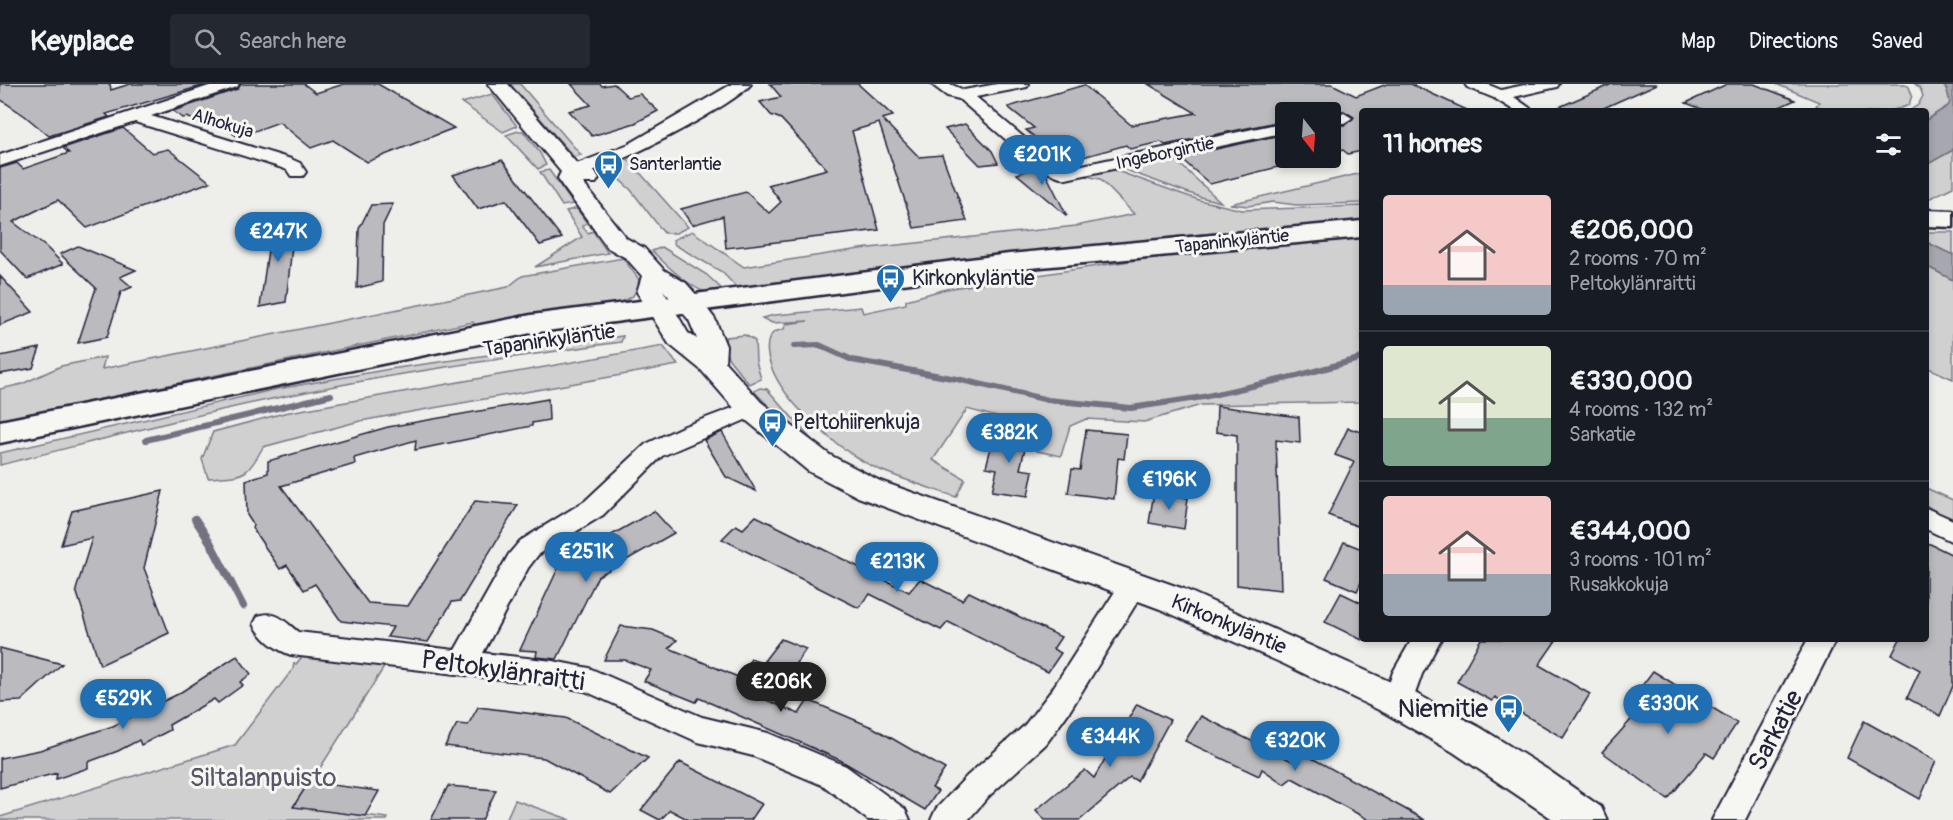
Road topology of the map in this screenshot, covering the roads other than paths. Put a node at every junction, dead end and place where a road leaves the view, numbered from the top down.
1 (231, 84) edge
2 (498, 84) edge
3 (742, 84) edge
4 (939, 84) edge
5 (1022, 84) edge
6 (1473, 84) edge
7 (1551, 84) edge
8 (964, 95) junction
9 (1500, 95) junction
10 (1521, 108) edge
11 (134, 116) junction
12 (1275, 129) edge
13 (0, 161) edge
14 (297, 172) dead end
15 (572, 172) junction
16 (1929, 218) edge
17 (1953, 219) edge
18 (1359, 229) edge
19 (655, 275) junction
20 (696, 311) junction
21 (663, 316) junction
22 (711, 364) junction
23 (751, 409) junction
24 (0, 432) edge
25 (0, 447) edge
26 (1929, 519) edge
27 (1953, 532) edge
28 (1133, 586) junction
29 (268, 624) dead end
30 (1425, 642) edge
31 (1820, 642) edge
32 (463, 663) junction
33 (1398, 702) junction
34 (894, 820) edge
35 (947, 820) edge
36 (1587, 820) edge
37 (1728, 820) edge

1 - 11 street
2 - 15 street
3 - 15 street
4 - 8 street, Ingeborgintie
5 - 8 street
6 - 9 street
7 - 9 street
8 - 12 street, Ingeborgintie
9 - 10 street
11 - 13 street
11 - 14 street, Alhokuja
15 - 19 street
16 - 17 main road
18 - 20 main road, Tapaninkyläntie
19 - 20 street
19 - 21 street
20 - 21 main road, Tapaninkyläntie
20 - 22 street
21 - 22 street, Kirkonkyläntie
21 - 24 main road, Tapaninkyläntie
21 - 25 main road, Tapaninkyläntie
22 - 23 street, Kirkonkyläntie
23 - 28 street, Kirkonkyläntie
23 - 32 street
26 - 27 street
28 - 33 street, Kirkonkyläntie
28 - 35 street
29 - 32 street, Peltokylänraitti
30 - 33 street
31 - 37 street, Sarkatie
32 - 34 street, Peltokylänraitti
33 - 36 street, Kirkonkyläntie

